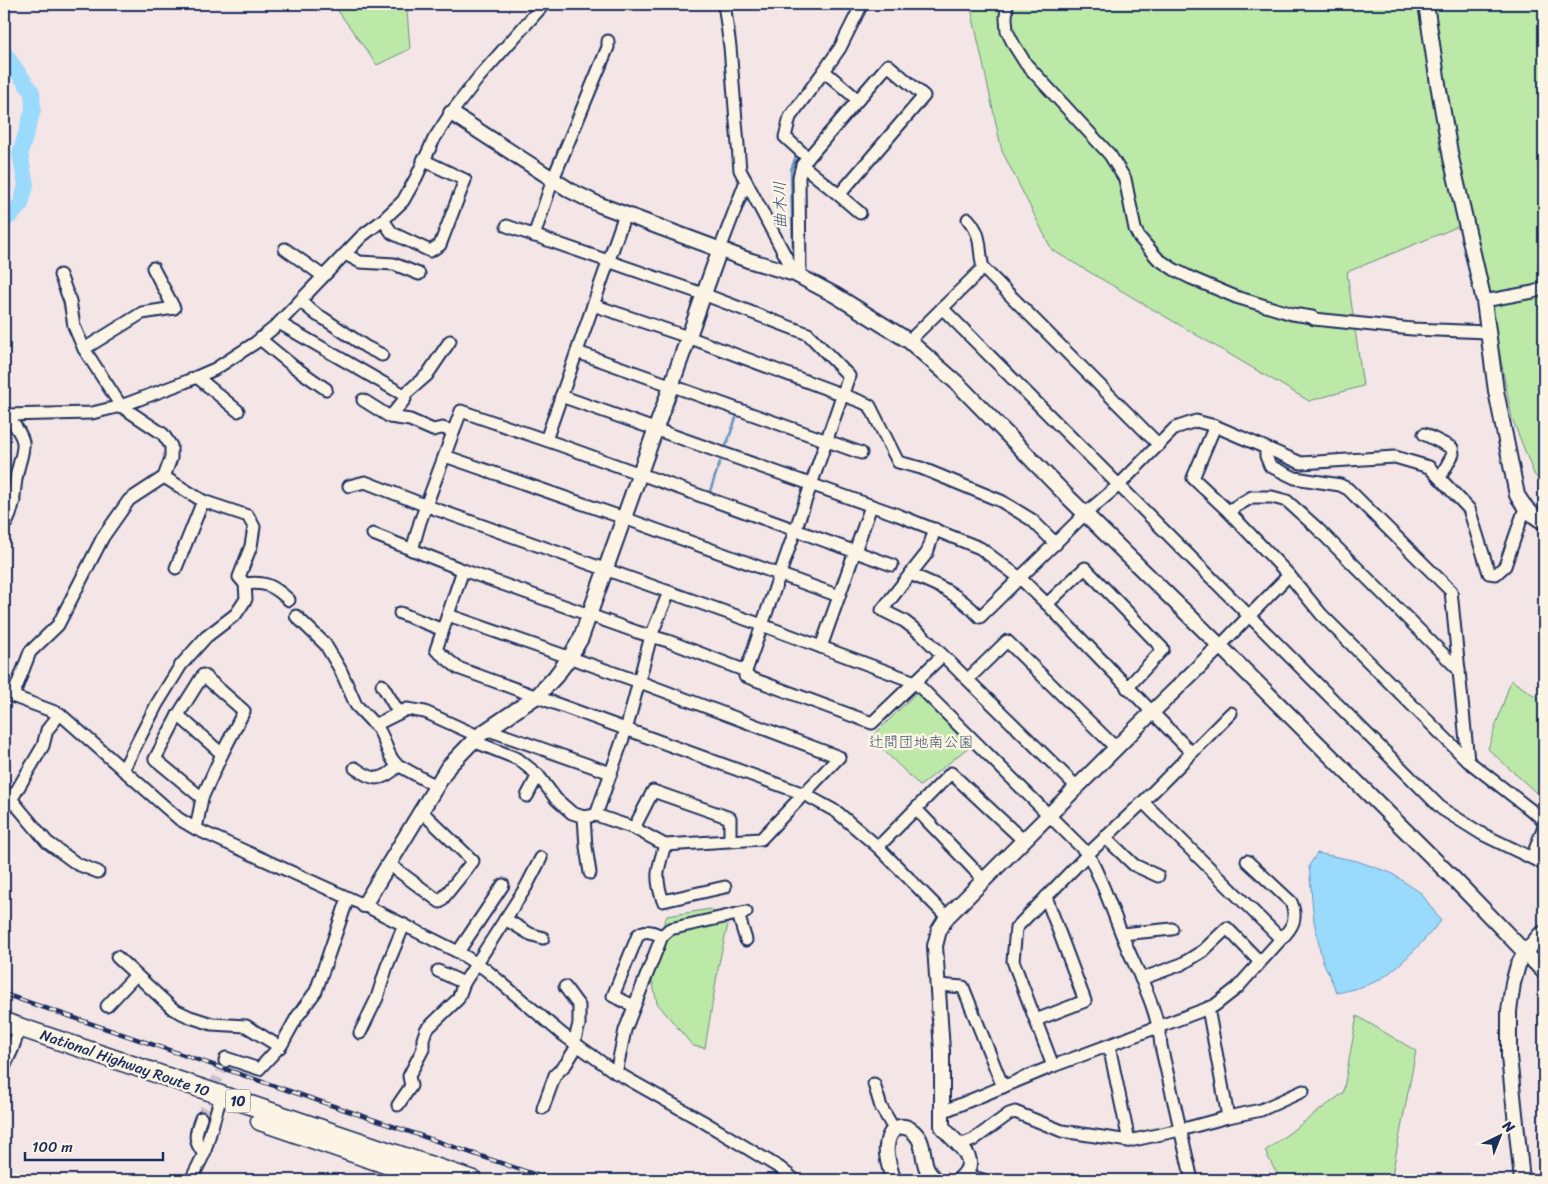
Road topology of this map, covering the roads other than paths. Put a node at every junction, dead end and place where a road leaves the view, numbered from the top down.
1 (543, 4) edge
2 (722, 4) edge
3 (862, 4) edge
4 (1007, 4) edge
5 (1426, 4) edge
6 (608, 41) dead end
7 (824, 71) junction
8 (858, 100) junction
9 (451, 113) junction
10 (424, 160) junction
11 (805, 161) junction
12 (553, 179) junction
13 (746, 181) junction
14 (839, 196) junction
15 (860, 213) dead end
16 (625, 214) junction
17 (968, 219) dead end
18 (383, 220) junction
19 (507, 226) dead end
20 (534, 236) junction
21 (285, 249) dead end
22 (720, 249) junction
23 (345, 254) junction
24 (609, 261) junction
25 (153, 268) dead end
26 (982, 268) junction
27 (419, 274) dead end
28 (60, 275) dead end
29 (798, 275) junction
30 (323, 276) junction
31 (1544, 288) edge
32 (703, 294) junction
33 (300, 301) junction
34 (1484, 301) junction
35 (593, 305) junction
36 (942, 308) junction
37 (279, 323) junction
38 (1488, 332) junction
39 (688, 337) junction
40 (260, 339) junction
41 (450, 341) dead end
42 (910, 341) junction
43 (84, 349) junction
44 (577, 352) junction
45 (382, 355) dead end
46 (197, 377) junction
47 (671, 384) junction
48 (326, 389) dead end
49 (404, 395) junction
50 (844, 395) junction
51 (561, 396) junction
52 (363, 400) dead end
53 (120, 406) junction
54 (238, 411) dead end
55 (5, 415) edge
56 (390, 417) junction
57 (1215, 426) junction
58 (655, 429) junction
59 (454, 431) junction
60 (1424, 434) dead end
61 (546, 440) junction
62 (828, 440) junction
63 (1159, 445) junction
64 (1266, 449) junction
65 (861, 452) dead end
66 (445, 456) junction
67 (640, 474) junction
68 (164, 477) junction
69 (1440, 478) junction
70 (1119, 485) junction
71 (348, 486) dead end
72 (811, 486) junction
73 (4, 492) edge
74 (203, 501) junction
75 (14, 502) junction
76 (427, 506) junction
77 (871, 506) junction
78 (1525, 508) junction
79 (1228, 511) junction
80 (1086, 513) junction
81 (624, 518) junction
82 (1544, 522) edge
83 (4, 524) edge
84 (935, 529) junction
85 (796, 530) junction
86 (373, 534) dead end
87 (1056, 544) junction
88 (412, 550) junction
89 (855, 552) junction
90 (892, 565) dead end
91 (176, 568) dead end
92 (605, 569) junction
93 (463, 570) junction
94 (910, 574) junction
95 (781, 575) junction
96 (1289, 575) junction
97 (1020, 578) junction
98 (244, 584) junction
99 (669, 592) junction
100 (839, 596) junction
101 (289, 600) dead end
102 (1047, 604) junction
103 (400, 612) dead end
104 (448, 615) junction
105 (590, 615) junction
106 (1250, 615) junction
107 (296, 616) dead end
108 (762, 625) junction
109 (443, 630) junction
110 (651, 636) junction
111 (1220, 646) junction
112 (822, 647) junction
113 (942, 656) junction
114 (570, 657) junction
115 (1459, 670) junction
116 (746, 671) junction
117 (968, 679) junction
118 (640, 682) junction
119 (915, 682) junction
120 (382, 685) dead end
121 (1127, 688) junction
122 (8, 695) edge
123 (536, 696) junction
124 (399, 713) junction
125 (1152, 713) junction
126 (1230, 713) dead end
127 (60, 714) junction
128 (178, 715) junction
129 (375, 725) junction
130 (626, 730) junction
131 (479, 735) junction
132 (1116, 748) junction
133 (1192, 752) junction
134 (222, 754) junction
135 (1468, 761) junction
136 (398, 766) junction
137 (355, 768) dead end
138 (123, 770) junction
139 (611, 773) junction
140 (538, 775) junction
141 (436, 786) junction
142 (1077, 787) junction
143 (804, 794) junction
144 (527, 796) dead end
145 (202, 798) junction
146 (12, 800) junction
147 (1143, 802) junction
148 (916, 809) junction
149 (421, 811) junction
150 (4, 812) edge
151 (1050, 814) junction
152 (590, 816) junction
153 (634, 828) junction
154 (196, 829) junction
155 (1105, 837) junction
156 (730, 840) junction
157 (1024, 840) junction
158 (666, 845) junction
159 (878, 847) junction
160 (1088, 854) junction
161 (541, 858) dead end
162 (1532, 858) junction
163 (1247, 861) dead end
164 (390, 864) junction
165 (1544, 864) edge
166 (98, 872) dead end
167 (590, 873) dead end
168 (1158, 876) dead end
169 (984, 880) junction
170 (503, 885) dead end
171 (725, 887) dead end
172 (1046, 897) junction
173 (348, 898) junction
174 (364, 905) junction
175 (947, 918) junction
176 (505, 919) junction
177 (404, 925) junction
178 (1172, 929) dead end
179 (1544, 933) edge
180 (1122, 934) junction
181 (662, 936) junction
182 (543, 938) dead end
183 (1281, 938) junction
184 (746, 940) dead end
185 (458, 952) junction
186 (1525, 953) junction
187 (117, 957) dead end
188 (1260, 962) junction
189 (476, 964) junction
190 (438, 971) dead end
191 (1544, 972) edge
192 (136, 975) junction
193 (1141, 979) junction
194 (464, 983) junction
195 (938, 985) junction
196 (565, 987) dead end
197 (107, 1006) dead end
198 (634, 1006) junction
199 (1208, 1008) junction
200 (1036, 1020) junction
201 (1160, 1027) junction
202 (11, 1030) edge
203 (360, 1034) dead end
204 (575, 1044) junction
205 (1110, 1046) junction
206 (280, 1047) junction
207 (225, 1061) dead end
208 (1053, 1066) junction
209 (4, 1067) edge
210 (616, 1073) junction
211 (874, 1084) dead end
212 (1003, 1087) junction
213 (1303, 1091) dead end
214 (219, 1101) junction
215 (398, 1105) dead end
216 (543, 1108) dead end
217 (942, 1112) junction
218 (1228, 1117) junction
219 (201, 1118) tunnel mouth
220 (894, 1129) junction
221 (1180, 1130) junction
222 (1129, 1140) junction
223 (960, 1144) junction
224 (204, 1154) junction
225 (438, 1177) edge
226 (962, 1177) edge
227 (191, 1180) edge
228 (473, 1180) edge
229 (795, 1180) edge
230 (893, 1180) edge
231 (935, 1180) edge
232 (983, 1180) edge
233 (1192, 1180) edge
234 (1522, 1180) edge

1 - 9 street
2 - 13 street
3 - 7 street
4 - 38 street
5 - 34 street
6 - 12 street
7 - 8 street
7 - 11 street
8 - 11 street
8 - 14 street
9 - 10 street
9 - 12 street
10 - 18 street
10 - 18 street
11 - 14 street
11 - 29 street
12 - 16 street
12 - 20 street
13 - 22 street
13 - 29 street
14 - 15 street
16 - 22 street
16 - 24 street
17 - 26 street
18 - 23 street
19 - 20 street
20 - 24 street
21 - 30 street
22 - 29 street
22 - 32 street
23 - 27 street
23 - 30 street
24 - 32 street
24 - 35 street
25 - 43 street
26 - 36 street
26 - 63 street
28 - 43 street
29 - 42 street
30 - 33 street
31 - 34 street
32 - 39 street
32 - 50 street
33 - 37 street
33 - 45 street
34 - 38 street
35 - 39 street
35 - 44 street
36 - 42 street
36 - 70 street
37 - 40 street
37 - 49 street
38 - 78 street
39 - 47 street
39 - 50 street
40 - 46 street
40 - 48 street
41 - 49 street
42 - 80 street
43 - 53 street
44 - 47 street
44 - 51 street
46 - 53 street
46 - 54 street
47 - 58 street
47 - 62 street
49 - 56 street
50 - 62 street
50 - 87 street
51 - 58 street
51 - 61 street
52 - 56 street
53 - 55 street
53 - 68 street
55 - 75 street
56 - 59 street
57 - 63 street
57 - 64 street
57 - 79 street
58 - 67 street
58 - 72 street
59 - 61 street
59 - 66 street
60 - 69 street
61 - 67 street
62 - 65 street
62 - 72 street
63 - 70 street
64 - 69 street
64 - 115 street
66 - 76 street
66 - 81 street
67 - 81 street
67 - 85 street
68 - 74 street
68 - 122 street
69 - 78 street
70 - 80 street
70 - 106 street
71 - 76 street
72 - 77 street
72 - 85 street
73 - 75 street
74 - 91 street
74 - 98 street
75 - 83 street
76 - 88 street
76 - 92 street
77 - 84 street
77 - 89 street
78 - 82 street
79 - 96 street
79 - 115 street
80 - 87 street
80 - 111 street
81 - 92 street
81 - 95 street
84 - 94 street
84 - 97 street
85 - 89 street
85 - 95 street
86 - 88 street
87 - 97 street
88 - 93 street
89 - 90 street
89 - 100 street
92 - 99 street
92 - 105 street
93 - 104 street
93 - 105 street
94 - 97 street
94 - 113 street
95 - 100 street
95 - 108 street
96 - 106 street
96 - 135 street
97 - 102 street
98 - 101 street
98 - 138 street
99 - 108 street
99 - 110 street
100 - 112 street
102 - 121 street
102 - 121 street
103 - 109 street
104 - 109 street
104 - 114 street
105 - 110 street
105 - 114 street
106 - 111 street
106 - 162 street
107 - 129 street
108 - 112 street
108 - 116 street
109 - 123 street
110 - 116 street
110 - 118 street
111 - 125 street
111 - 186 street
112 - 119 street
113 - 117 street
113 - 119 street
114 - 118 street
114 - 123 street
115 - 135 street
116 - 119 street
117 - 132 street
117 - 142 street
118 - 130 street
118 - 143 street
119 - 151 street
120 - 124 street
121 - 125 street
122 - 127 street
123 - 130 street
123 - 131 street
124 - 129 street
124 - 131 street
125 - 132 street
125 - 133 street
126 - 133 street
127 - 138 street
127 - 146 street
128 - 134 street
128 - 134 street
128 - 145 street
129 - 136 street
130 - 139 street
130 - 143 street
131 - 139 street
131 - 140 street
131 - 141 street
132 - 142 street
133 - 147 street
134 - 145 street
135 - 162 street
136 - 137 street
136 - 141 street
138 - 154 street
139 - 152 street
140 - 144 street
140 - 152 street
141 - 149 street
142 - 151 street
143 - 156 street
143 - 159 street
145 - 154 street
146 - 150 street
146 - 166 street
147 - 155 street
147 - 183 street
148 - 157 street
148 - 159 street
148 - 169 street
149 - 164 street
149 - 164 street
151 - 157 street
151 - 160 street
152 - 153 street
152 - 167 street
153 - 156 street
153 - 158 street
154 - 173 street
155 - 160 street
155 - 168 street
156 - 158 street
157 - 169 street
158 - 171 street
159 - 175 street
160 - 172 street
160 - 180 street
161 - 176 street
162 - 165 street
163 - 183 street
164 - 174 street
169 - 175 street
170 - 185 street
172 - 200 street
172 - 200 street
173 - 174 street
173 - 206 street
174 - 177 street
175 - 195 street
176 - 182 street
176 - 189 street
177 - 185 street
177 - 203 street
178 - 180 street
179 - 186 street
180 - 193 street
181 - 184 street
181 - 198 street
181 - 198 street
183 - 188 street
185 - 189 street
186 - 191 street
186 - 234 street
187 - 192 street
188 - 193 street
188 - 199 street
189 - 194 street
189 - 204 street
190 - 194 street
192 - 197 street
192 - 206 street
193 - 201 street
194 - 215 street
195 - 212 street
195 - 217 street
196 - 204 street
198 - 210 street
199 - 201 street
199 - 218 street
200 - 208 street
201 - 205 street
201 - 221 street
202 - 209 street
202 - 214 highway, National Highway Route 10 / 10
204 - 210 street
204 - 216 street
205 - 208 street
205 - 222 street
206 - 207 street
208 - 212 street
210 - 229 street
211 - 220 street
212 - 217 street
213 - 218 street
214 - 224 street
214 - 225 highway, National Highway Route 10 / 10
217 - 223 street
218 - 221 street
219 - 224 street
220 - 230 street
220 - 231 street
221 - 222 street
221 - 233 street
222 - 223 street
223 - 226 street
224 - 227 street
225 - 228 highway, National Highway Route 10 / 10
226 - 232 street

